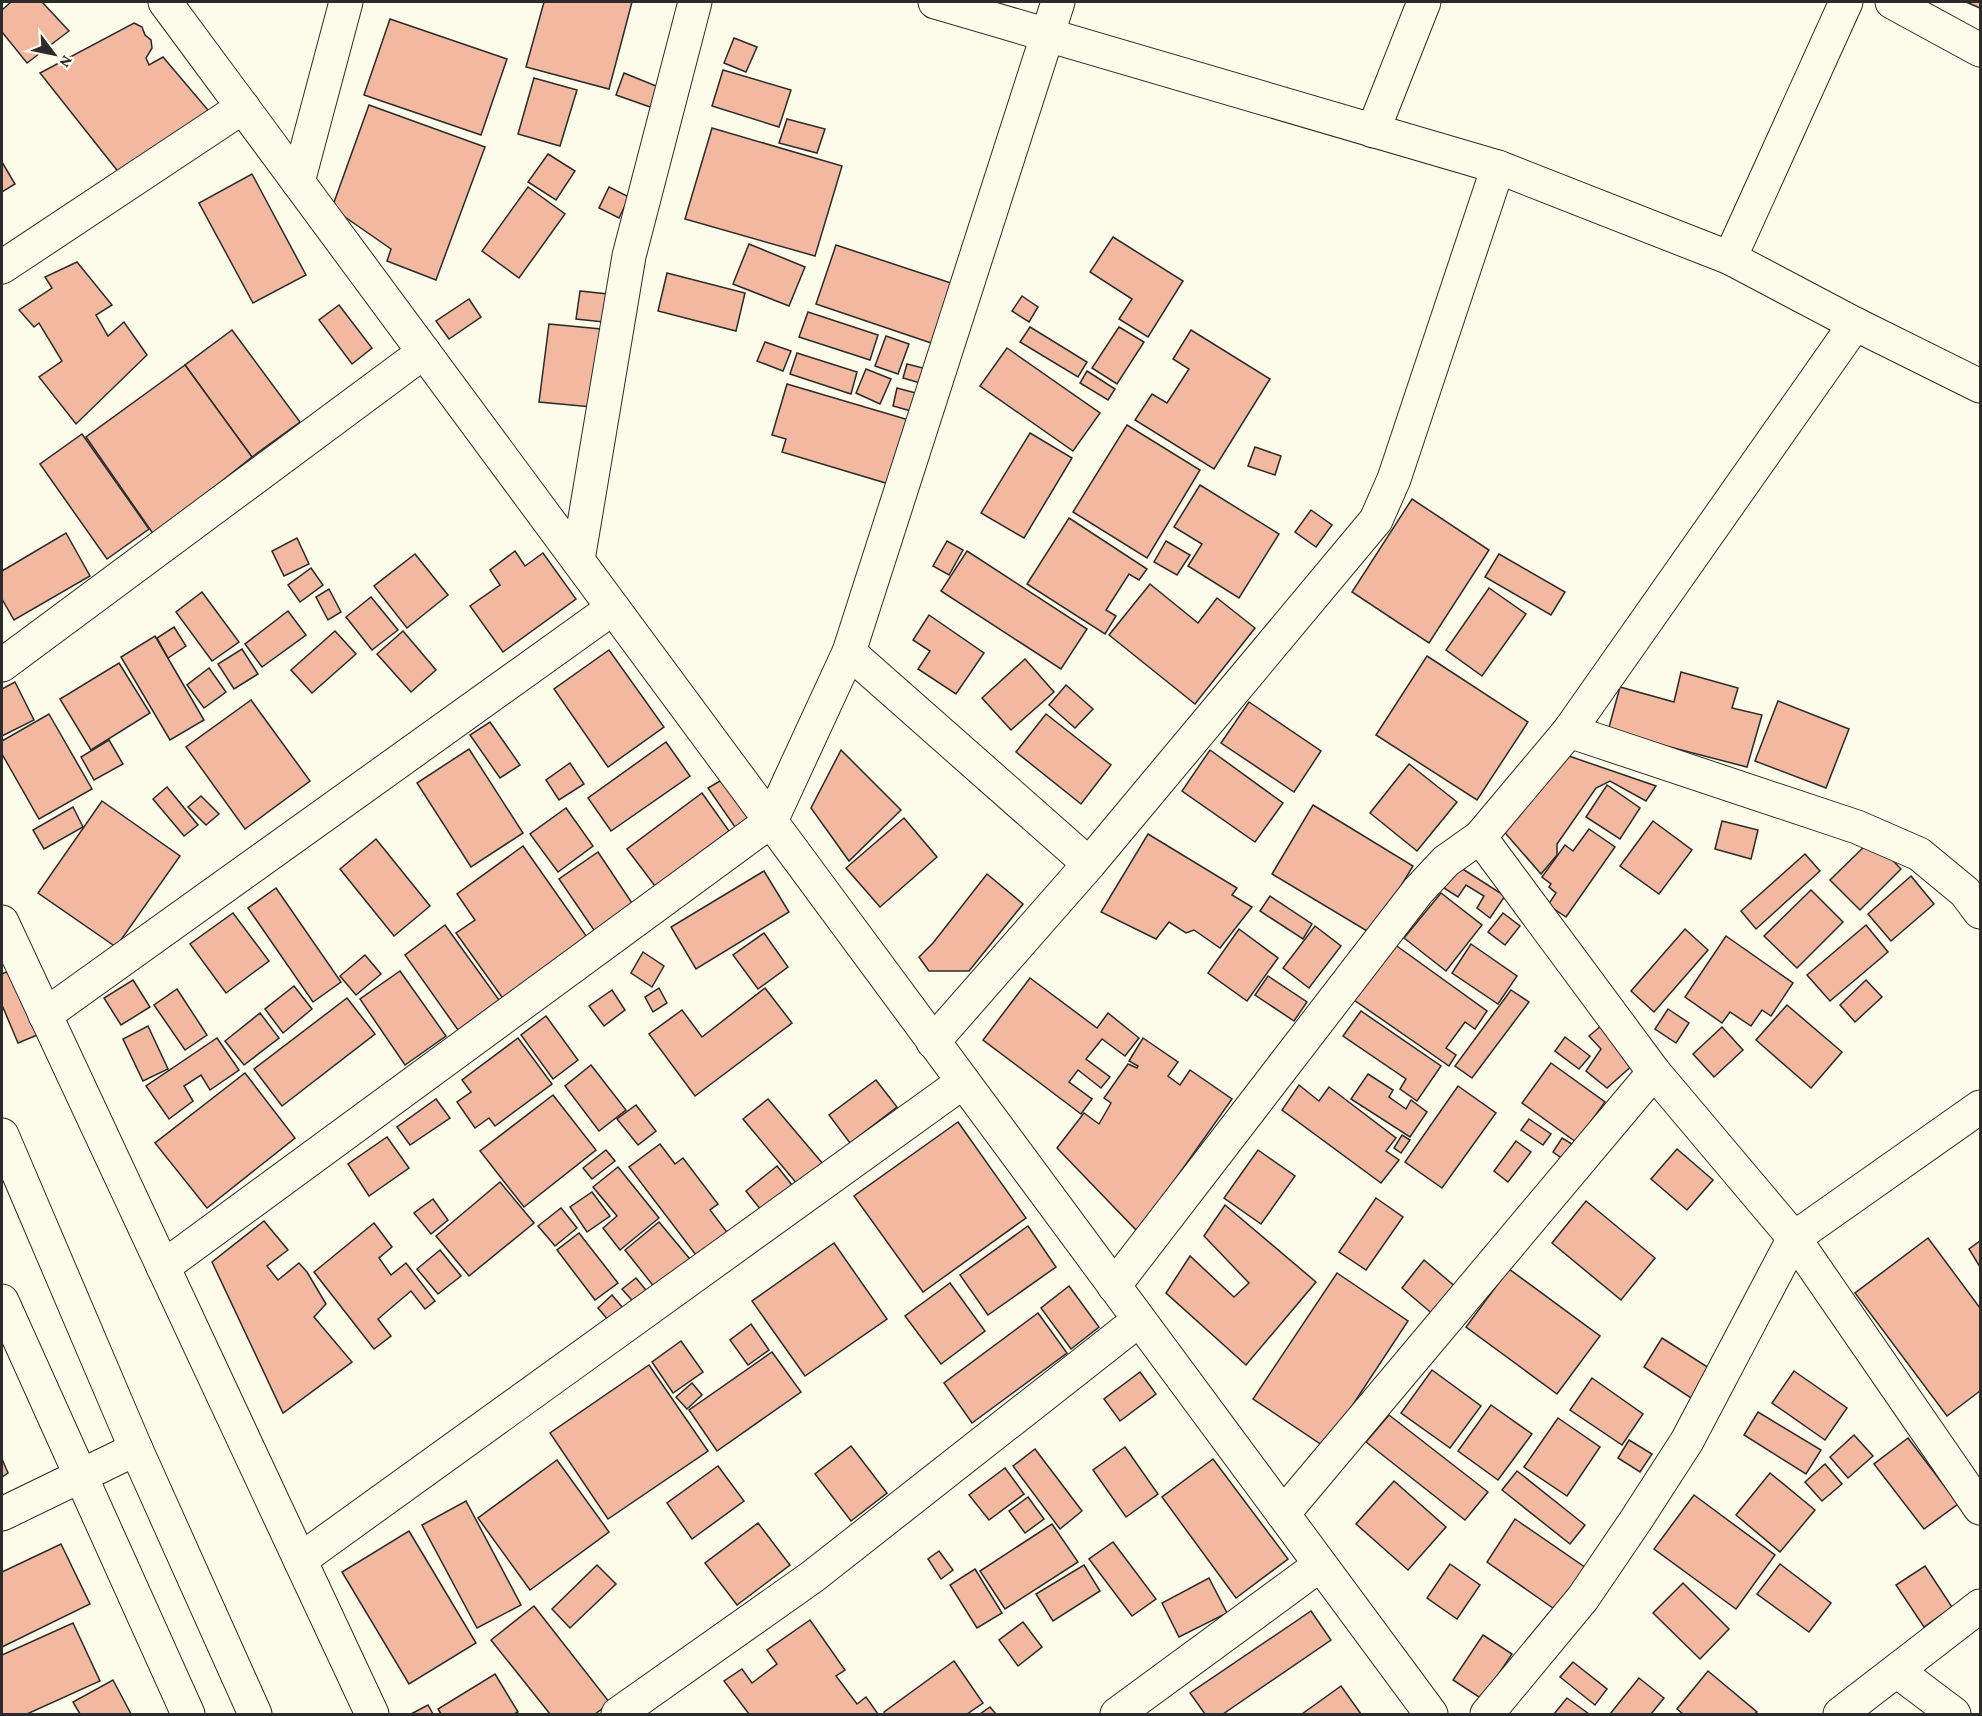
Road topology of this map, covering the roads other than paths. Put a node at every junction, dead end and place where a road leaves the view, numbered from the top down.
1 (165, 2) edge
2 (346, 2) edge
3 (695, 2) edge
4 (935, 2) edge
5 (1058, 2) edge
6 (1424, 2) edge
7 (1846, 2) edge
8 (1892, 2) edge
9 (1048, 35) junction
10 (1980, 50) edge
11 (243, 107) junction
12 (1374, 131) junction
13 (1498, 167) junction
14 (298, 182) junction
15 (1730, 258) junction
16 (2, 267) edge
17 (1855, 324) junction
18 (424, 352) junction
19 (1980, 386) edge
20 (578, 560) junction
21 (613, 608) junction
22 (849, 652) junction
23 (2, 665) edge
24 (1569, 731) junction
25 (771, 821) junction
26 (1480, 837) junction
27 (1089, 864) junction
28 (1980, 912) edge
29 (2, 922) edge
30 (45, 1015) junction
31 (933, 1042) junction
32 (1654, 1072) junction
33 (963, 1082) junction
34 (1980, 1107) edge
35 (2, 1135) edge
36 (1794, 1238) junction
37 (163, 1267) junction
38 (1114, 1286) junction
39 (2, 1301) edge
40 (1139, 1320) junction
41 (136, 1449) junction
42 (80, 1476) junction
43 (1980, 1508) edge
44 (2, 1514) edge
45 (1282, 1514) junction
46 (300, 1560) junction
47 (1320, 1565) junction
48 (1980, 1606) edge
49 (1897, 1671) junction
50 (188, 1714) edge
51 (255, 1714) edge
52 (372, 1714) edge
53 (618, 1714) edge
54 (1118, 1714) edge
55 (1431, 1714) edge
56 (1487, 1714) edge
57 (1840, 1714) edge
58 (1954, 1714) edge

1 - 11 street
2 - 14 street
3 - 20 street
4 - 9 street
5 - 9 street
6 - 12 street
7 - 15 street
8 - 10 street
9 - 12 street
9 - 22 street
11 - 14 street
11 - 16 street
12 - 13 street
13 - 15 street
13 - 27 street
14 - 18 street
15 - 17 street
17 - 19 street
17 - 24 street
18 - 20 street
18 - 23 street
20 - 21 street
21 - 25 street
21 - 30 street
22 - 25 street
22 - 27 street
24 - 26 street
24 - 28 street
25 - 31 street
25 - 37 street
26 - 32 street
26 - 38 street
27 - 31 street
29 - 30 street
30 - 37 street
31 - 33 street
32 - 36 street
32 - 45 street
33 - 38 street
33 - 46 street
34 - 36 street
35 - 41 street
36 - 43 street
36 - 56 street
37 - 46 street
38 - 40 street
39 - 42 street
40 - 45 street
40 - 53 street
41 - 42 street
41 - 51 street
42 - 44 street
42 - 50 street
45 - 47 street
46 - 52 street
47 - 54 street
47 - 55 street
48 - 49 street
49 - 57 street
49 - 58 street

